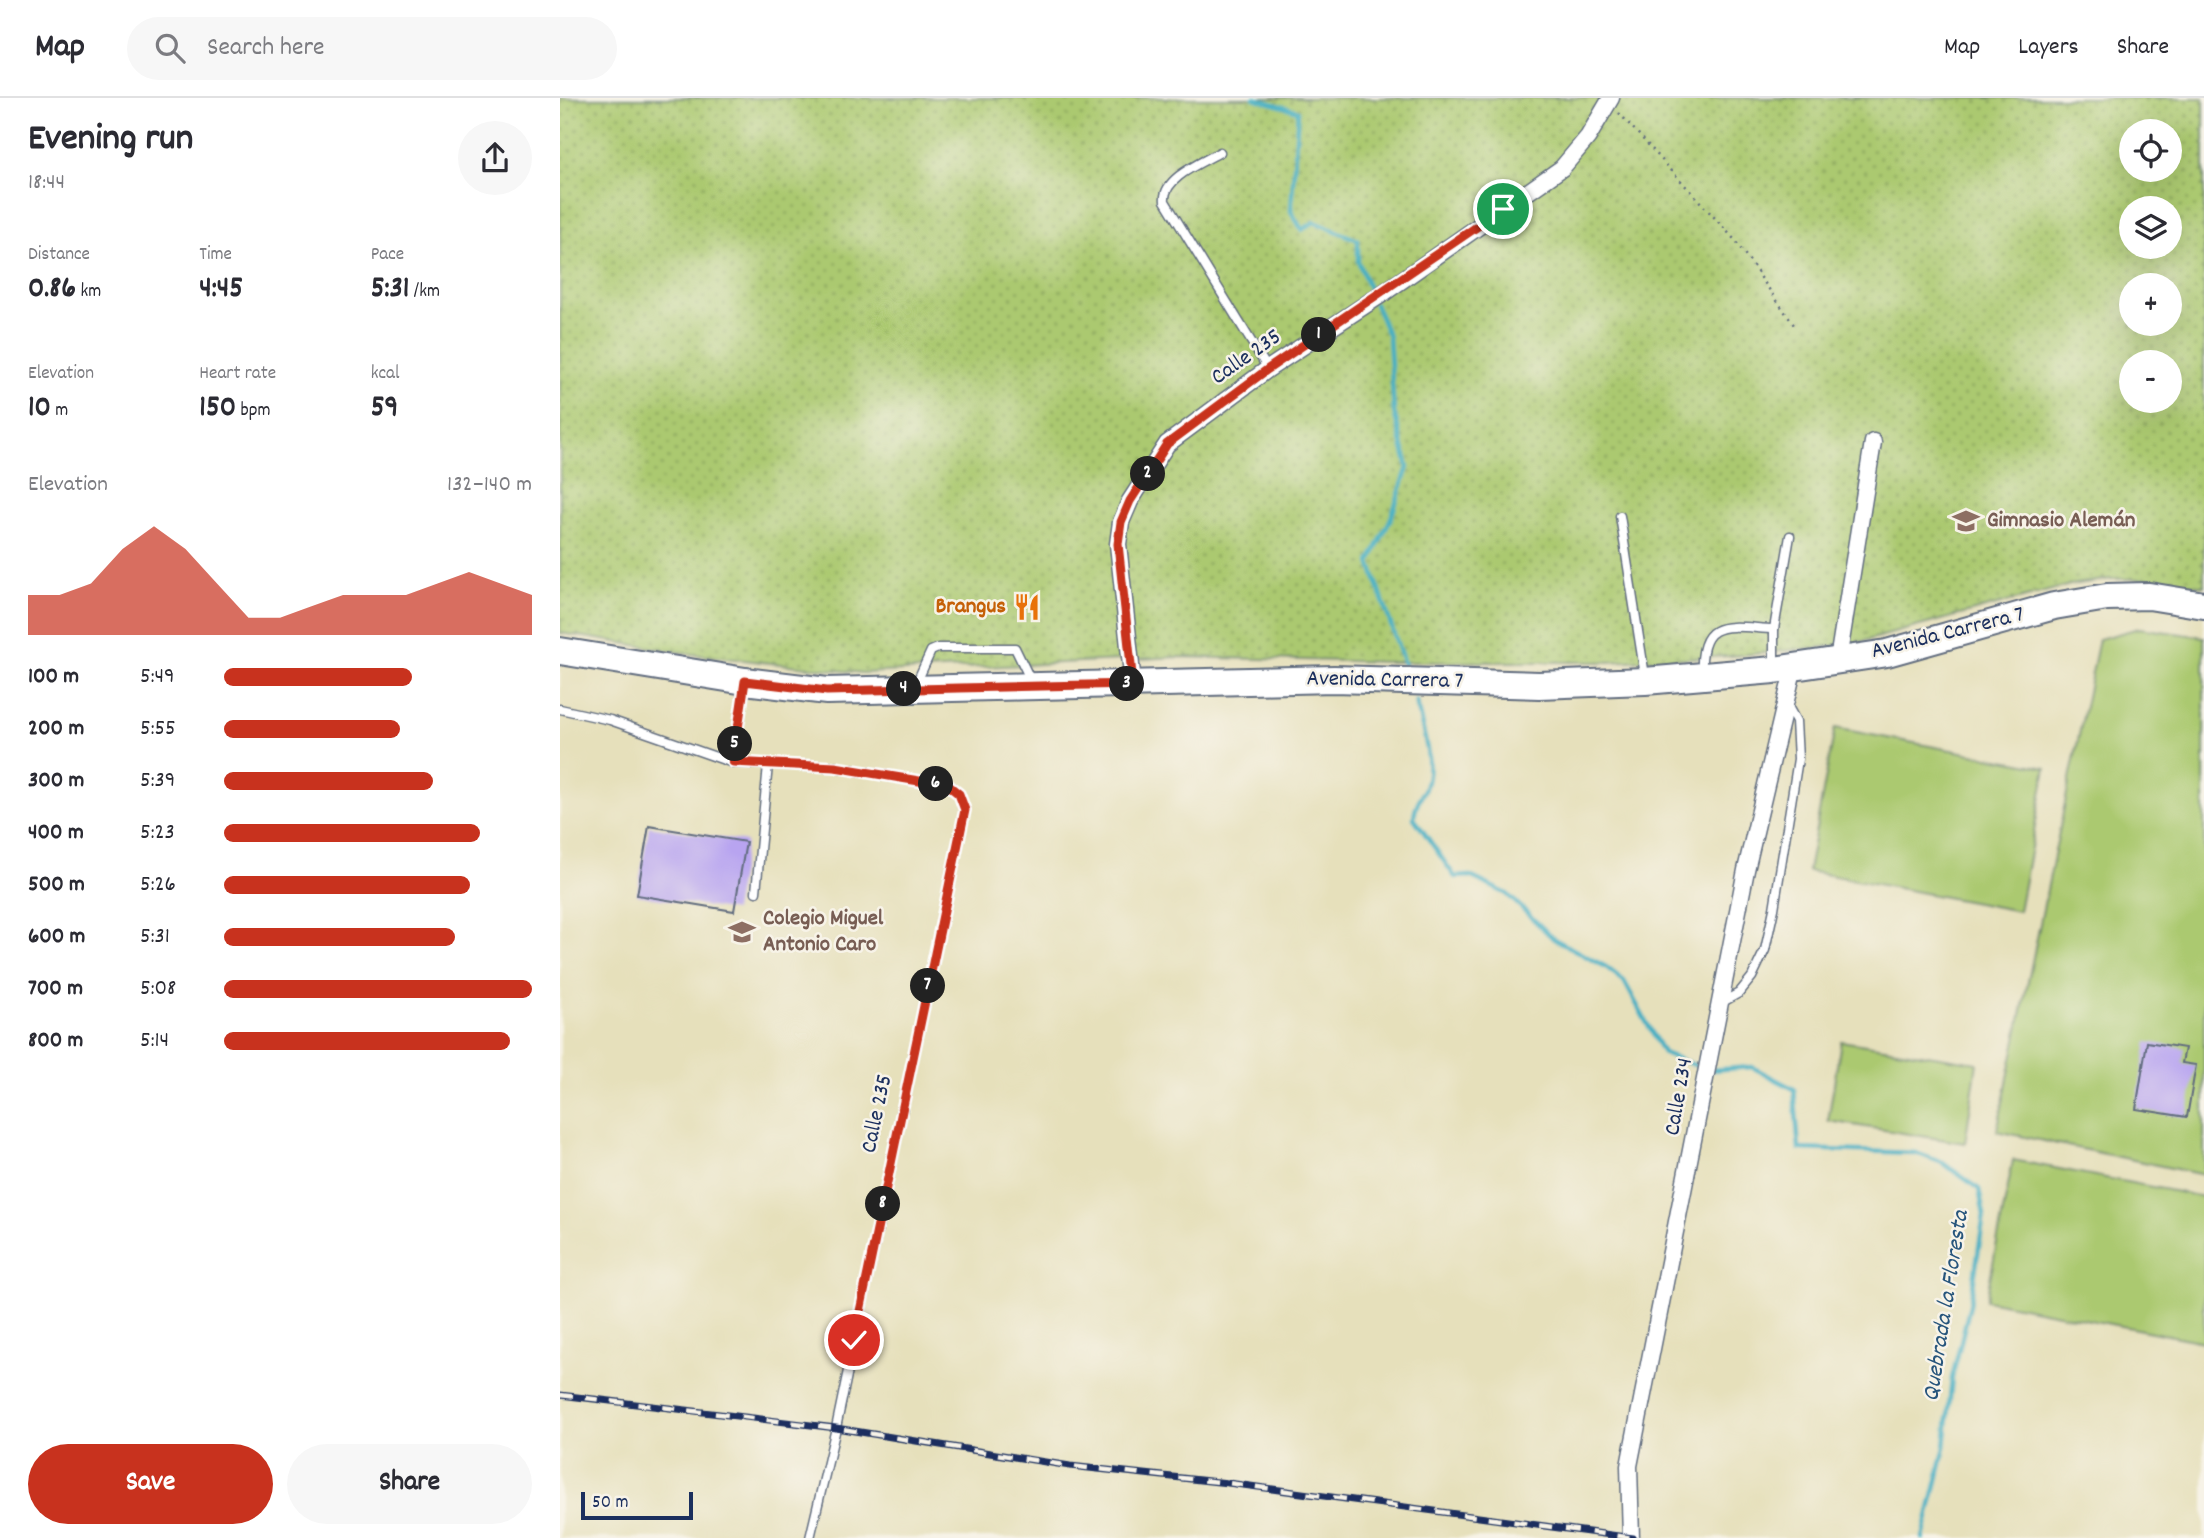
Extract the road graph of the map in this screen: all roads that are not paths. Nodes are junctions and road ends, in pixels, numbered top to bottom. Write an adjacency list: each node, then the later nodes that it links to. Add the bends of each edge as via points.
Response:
1 (1610, 100): 3 (street, Calle 235, via 1588,137 1562,167)
2 (1220, 152): 3 (lane, via 1170,183 1165,201)
3 (1268, 369): 16 (street, Calle 235, via 1167,444 1121,522 1118,544)
4 (1873, 442): 10 (street)
5 (1620, 516): 14 (lane)
6 (1790, 536): 8 (lane)
7 (2204, 605): 10 (main road, Avenida Carrera 7, via 2149,596 2082,600 1887,653)
8 (1774, 629): 11 (lane); 12 (lane, via 1713,632 1701,650)
9 (560, 651): 13 (main road, Avenida Carrera 7)
10 (1838, 660): 11 (main road, Avenida Carrera 7)
11 (1784, 668): 12 (main road, Avenida Carrera 7); 18 (street, Calle 234)
12 (1702, 676): 14 (main road, Avenida Carrera 7)
13 (745, 681): 17 (main road, Avenida Carrera 7, via 827,691); 20 (lane)
14 (1645, 681): 16 (main road, Avenida Carrera 7, via 1539,685 1334,679)
15 (1032, 684): 16 (main road, Avenida Carrera 7); 17 (main road, Avenida Carrera 7); 17 (lane, via 1014,648 938,648 924,663)
16 (1133, 684)
17 (914, 688)
18 (1786, 703): 23 (street, Calle 234, via 1746,870); 23 (lane, via 1797,721 1798,759 1774,909 1765,950 1752,977 1739,993)
19 (560, 709): 20 (lane, via 610,720)
20 (733, 762): 21 (lane)
21 (768, 765): 22 (lane); 24 (lane, Calle 235, via 835,767 949,786 959,794 965,810)
22 (755, 892)
23 (1721, 1003): 25 (street, Calle 234, via 1629,1466)
24 (810, 1538)
25 (1631, 1538)

